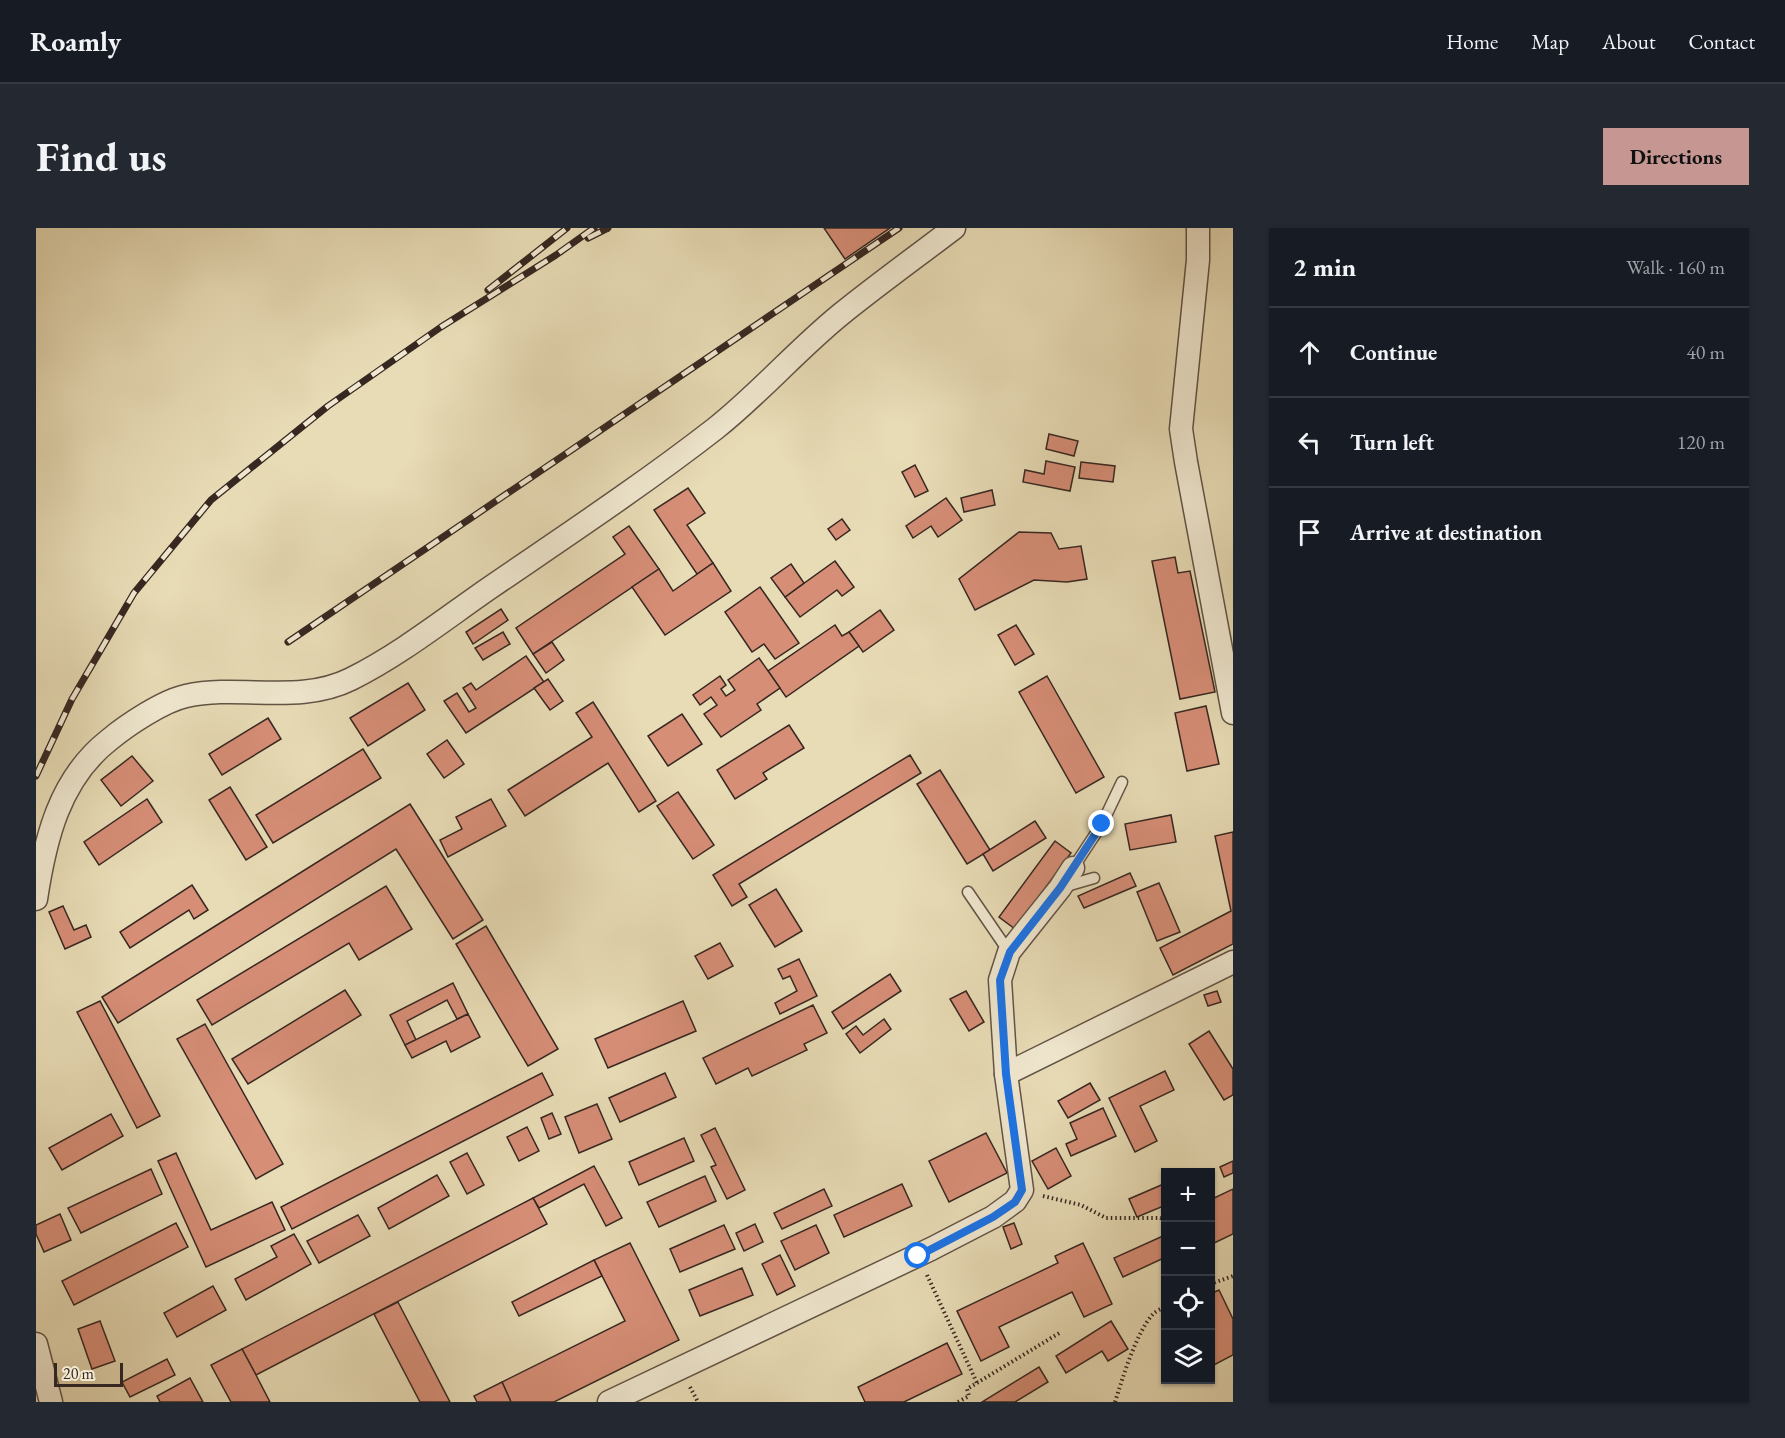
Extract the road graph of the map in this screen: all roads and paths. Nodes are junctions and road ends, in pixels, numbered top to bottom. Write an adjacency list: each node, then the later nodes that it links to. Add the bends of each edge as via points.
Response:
1 (954, 228): 9 (street, via 839,315 718,426 399,651 326,689 184,696 127,726 87,760 59,804)
2 (1198, 228): 3 (street, via 1181,429)
3 (1233, 713)
4 (1122, 782): 5 (lane, via 1102,824)
5 (1073, 868): 7 (street)
6 (1094, 878): 7 (lane)
7 (1060, 888): 10 (street)
8 (968, 892): 10 (lane)
9 (36, 899)
10 (1010, 952): 12 (street, via 1000,980)
11 (1233, 962): 12 (street)
12 (1006, 1074): 13 (street)
13 (1022, 1190): 14 (path, via 1081,1205 1106,1218 1161,1218); 15 (street, via 1015,1202 993,1217)
14 (1164, 1222)
15 (918, 1256): 21 (path); 23 (street)
16 (1233, 1276): 17 (path)
17 (1215, 1282)
18 (1161, 1309): 25 (path, via 1154,1312 1145,1326)
19 (1061, 1332): 21 (path)
20 (36, 1344): 22 (street)
21 (977, 1383): 24 (path, via 967,1389 969,1396)
22 (51, 1402)
23 (609, 1402)
24 (958, 1402)
25 (1115, 1402)

